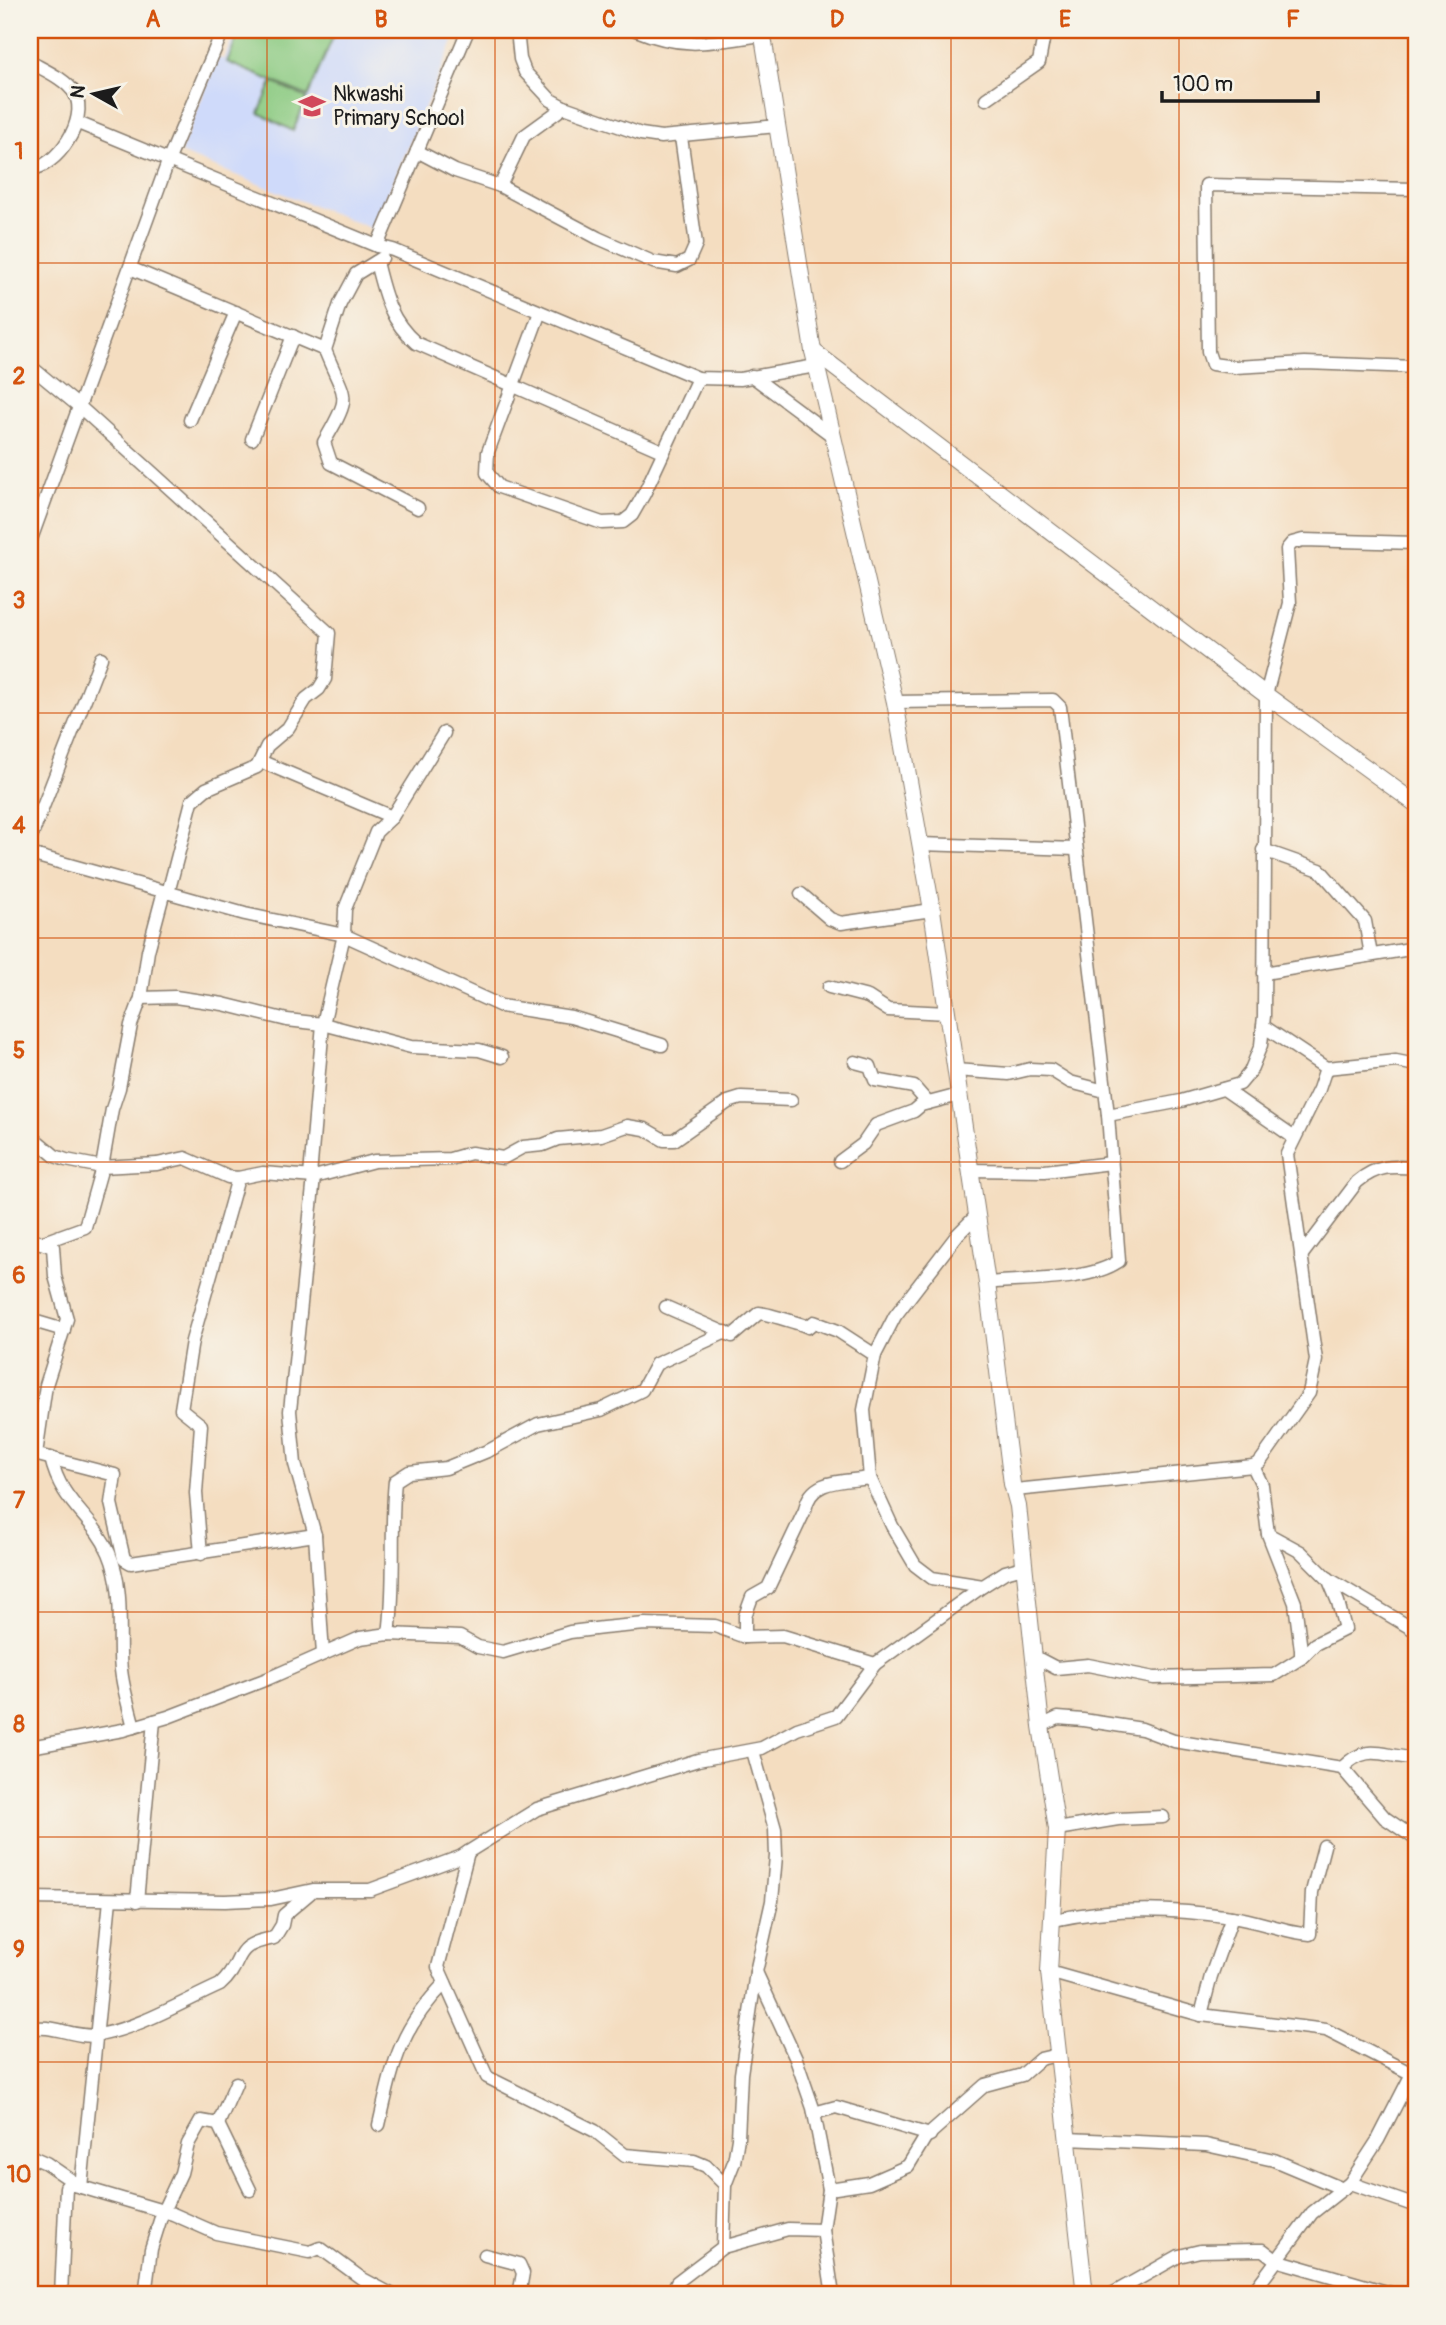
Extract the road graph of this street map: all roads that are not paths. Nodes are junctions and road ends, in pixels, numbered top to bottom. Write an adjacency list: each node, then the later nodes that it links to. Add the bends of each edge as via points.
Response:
1 (223, 30): 14 (street)
2 (468, 30): 13 (street)
3 (517, 30): 9 (street, via 525,72)
4 (636, 30): 6 (street, via 676,44)
5 (1045, 30): 8 (street, via 1039,62)
6 (762, 32): 11 (street)
7 (30, 62): 10 (street, via 68,85 79,108)
8 (986, 99)
9 (564, 107): 12 (street, via 640,134); 16 (street, via 524,136)
10 (78, 123): 14 (street); 15 (street, via 50,163)
11 (777, 125): 12 (street); 26 (street)
12 (681, 137): 16 (street, via 696,244 689,260 677,266 653,262 598,238)
13 (416, 151): 16 (street); 18 (street)
14 (169, 159): 18 (street); 21 (street)
15 (30, 169)
16 (500, 186)
17 (1416, 189): 28 (street, via 1206,185 1205,226 1212,364)
18 (376, 246): 19 (street)
19 (393, 250): 20 (street); 23 (street)
20 (376, 262): 25 (street, via 356,274); 31 (street, via 383,291 402,331 416,343)
21 (130, 268): 22 (street); 32 (street)
22 (236, 312): 24 (street); 33 (street)
23 (540, 312): 30 (street); 31 (street)
24 (293, 336): 25 (street); 35 (street)
25 (325, 350): 37 (street, via 345,393 344,406 324,442 331,463)
26 (815, 359): 29 (street); 34 (street); 42 (street)
27 (30, 366): 32 (street)
28 (1416, 367)
29 (752, 376): 30 (street); 34 (street)
30 (698, 378): 36 (street)
31 (511, 383): 36 (street); 36 (street, via 486,466 489,479 499,487 601,523 623,522 645,494)
32 (81, 408): 38 (street); 45 (street, via 329,633 325,679 267,746)
33 (190, 420)
34 (834, 437): 43 (street)
35 (251, 439)
36 (662, 452)
37 (418, 508)
38 (36, 510): 39 (street)
39 (30, 542)
40 (1416, 543): 42 (street, via 1292,543 1287,549 1290,603)
41 (101, 658): 48 (street)
42 (1266, 695): 46 (street); 51 (street)
43 (895, 702): 49 (street); 50 (street, via 1057,702)
44 (444, 733): 47 (street)
45 (260, 761): 47 (street); 53 (street, via 253,770 205,789 192,802)
46 (1416, 801)
47 (392, 817): 56 (street, via 376,832 360,866 345,909)
48 (30, 840)
49 (920, 844): 50 (street); 55 (street)
50 (1076, 849): 72 (street)
51 (1263, 850): 58 (street, via 1320,870 1365,921); 59 (street)
52 (30, 854): 53 (street)
53 (166, 892): 56 (street); 61 (street, via 148,951)
54 (801, 894): 55 (street, via 841,923)
55 (932, 910): 62 (street)
56 (344, 935): 63 (street); 65 (street, via 501,1006 571,1017)
57 (1416, 948): 58 (street)
58 (1371, 954): 59 (street)
59 (1265, 973): 64 (street)
60 (829, 987): 62 (street, via 868,997 888,1010)
61 (141, 998): 63 (street, via 223,1004); 81 (street)
62 (947, 1013): 70 (street)
63 (323, 1024): 66 (street, via 411,1047 478,1050); 84 (street)
64 (1263, 1026): 69 (street); 71 (street, via 1250,1072 1240,1084)
65 (662, 1045)
66 (502, 1057)
67 (855, 1062): 75 (street, via 870,1066 875,1080 914,1087)
68 (1416, 1065): 69 (street, via 1396,1061)
69 (1326, 1068): 78 (street)
70 (955, 1070): 72 (street, via 1009,1074 1051,1070 1070,1082); 73 (street)
71 (1224, 1089): 76 (street); 78 (street)
72 (1105, 1091): 76 (street)
73 (958, 1096): 75 (street); 82 (street)
74 (792, 1100): 84 (street, via 741,1098 728,1102 674,1140 627,1126 601,1135 523,1147 503,1158 471,1153 450,1159 374,1161)
75 (928, 1103): 79 (street, via 876,1125 863,1144)
76 (1108, 1115): 80 (street)
77 (30, 1135): 81 (street, via 55,1156)
78 (1293, 1137): 88 (street, via 1287,1154)
79 (840, 1161)
80 (1111, 1163): 82 (street, via 1045,1171); 89 (street, via 1119,1261 1083,1274)
81 (102, 1167): 85 (street, via 185,1158); 87 (street, via 85,1227)
82 (969, 1170): 86 (street)
83 (1413, 1170): 88 (street, via 1384,1166 1362,1177)
84 (312, 1176): 85 (street, via 263,1173); 101 (street, via 290,1411 295,1464)
85 (238, 1178): 102 (street, via 192,1341 181,1409 201,1425 197,1493)
86 (975, 1217): 89 (street); 94 (street, via 895,1316)
87 (36, 1241): 92 (street, via 53,1247 55,1276 65,1304)
88 (1301, 1256): 97 (street, via 1316,1360 1314,1379 1309,1393)
89 (987, 1283): 99 (street)
90 (666, 1307): 93 (street)
91 (30, 1320): 92 (street)
92 (64, 1330): 95 (street, via 46,1385)
93 (726, 1332): 94 (street, via 735,1336 748,1321 764,1313 807,1327 814,1322); 107 (street, via 656,1364 642,1390 601,1410 538,1423 446,1468 409,1472 394,1481 390,1560 394,1595)
94 (875, 1354): 98 (street, via 864,1410)
95 (32, 1456): 96 (street)
96 (51, 1458): 102 (street, via 115,1475 111,1503 127,1561); 115 (street, via 65,1495 109,1552 120,1596 120,1656)
97 (1253, 1466): 99 (street); 100 (street, via 1262,1485)
98 (870, 1478): 105 (street, via 915,1564 932,1578); 108 (street, via 817,1485 807,1497 768,1588 752,1597 745,1616)
99 (1015, 1490): 103 (street)
100 (1268, 1534): 104 (street, via 1301,1552); 111 (street, via 1295,1603)
101 (315, 1535): 102 (street); 109 (street)
102 (201, 1554)
103 (1023, 1567): 105 (street); 110 (street)
104 (1327, 1578): 106 (street); 111 (street, via 1345,1629 1315,1644)
105 (983, 1586): 112 (street)
106 (1416, 1631)
107 (389, 1634): 108 (street, via 460,1637 478,1647 503,1652 570,1632 645,1625 715,1626); 109 (street, via 360,1638)
108 (745, 1637): 112 (street, via 783,1636)
109 (323, 1654): 113 (street)
110 (1035, 1657): 111 (street, via 1056,1668 1088,1665 1154,1678 1274,1675); 114 (street)
111 (1301, 1658)
112 (875, 1664): 117 (street, via 836,1716)
113 (154, 1721): 115 (street); 128 (street)
114 (1041, 1726): 119 (street, via 1058,1718 1083,1720 1142,1729 1174,1741); 121 (street)
115 (134, 1727): 116 (street)
116 (30, 1747)
117 (753, 1751): 124 (street, via 698,1760 537,1809); 131 (street, via 775,1829 776,1856 772,1901)
118 (1416, 1758): 119 (street, via 1367,1751)
119 (1342, 1768): 122 (street, via 1385,1818)
120 (1163, 1817): 121 (street)
121 (1057, 1829): 130 (street)
122 (1416, 1839)
123 (1324, 1846): 129 (street, via 1312,1892 1310,1934)
124 (468, 1852): 125 (street, via 370,1890); 133 (street, via 439,1952)
125 (313, 1890): 128 (street, via 271,1899); 136 (street, via 284,1915 274,1938 254,1941 242,1949 220,1985 134,2024)
126 (30, 1898): 127 (street)
127 (110, 1900): 128 (street); 136 (street)
128 (137, 1901)
129 (1232, 1917): 130 (street, via 1140,1910); 134 (street)
130 (1054, 1920): 132 (street)
131 (756, 1972): 140 (street, via 796,2059); 146 (street, via 741,2074 738,2138)
132 (1049, 1972): 134 (street); 137 (street)
133 (444, 1983): 142 (street, via 398,2046); 146 (street, via 487,2077 595,2131 625,2155 694,2161)
134 (1201, 2015): 138 (street, via 1326,2031)
135 (30, 2029): 136 (street, via 42,2026 65,2034)
136 (97, 2035): 148 (street)
137 (1057, 2054): 143 (street, via 1040,2059 1022,2075 985,2085); 144 (street)
138 (1415, 2072): 147 (street, via 1378,2140)
139 (236, 2083): 141 (street)
140 (814, 2113): 143 (street, via 836,2107); 149 (street)
141 (218, 2124): 150 (street); 152 (street, via 201,2120)
142 (379, 2125)
143 (930, 2135): 149 (street, via 908,2166 869,2183)
144 (1067, 2139): 147 (street, via 1206,2145 1274,2160); 165 (street)
145 (30, 2156): 148 (street)
146 (725, 2185): 154 (street)
147 (1346, 2186): 151 (street); 156 (street, via 1312,2213)
148 (81, 2187): 152 (street); 158 (street, via 66,2187)
149 (829, 2189): 153 (street)
150 (250, 2190)
151 (1416, 2206)
152 (163, 2211): 157 (street, via 216,2233 310,2252 320,2248); 159 (street, via 151,2249)
153 (823, 2230): 154 (street, via 788,2229); 164 (street)
154 (723, 2247): 163 (street, via 677,2282)
155 (485, 2255): 162 (street, via 519,2264 523,2273)
156 (1276, 2260): 166 (street, via 1263,2250 1200,2251 1180,2256); 167 (street); 168 (street)
157 (370, 2283): 160 (street); 161 (street)
158 (61, 2295)
159 (145, 2295)
160 (363, 2295)
161 (393, 2295)
162 (519, 2295)
163 (671, 2295)
164 (833, 2295)
165 (1085, 2295)
166 (1110, 2295)
167 (1251, 2295)
168 (1397, 2295)

